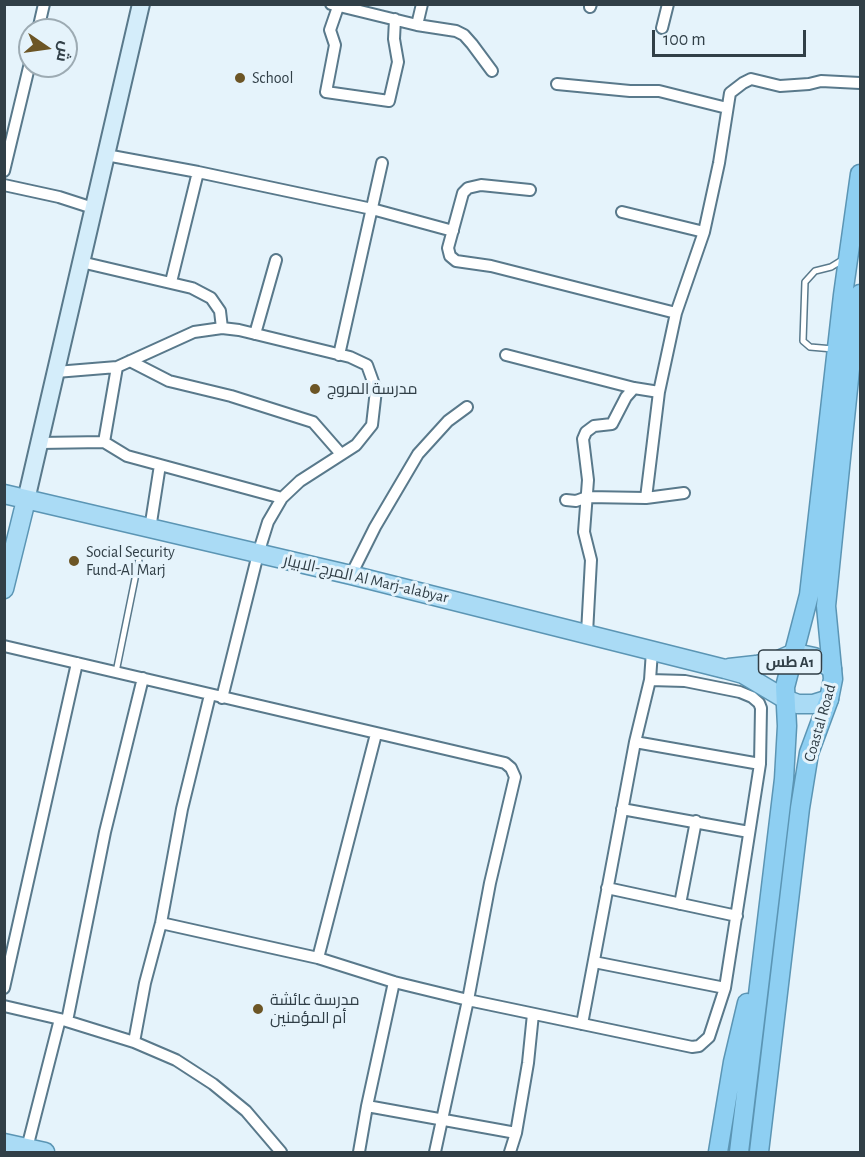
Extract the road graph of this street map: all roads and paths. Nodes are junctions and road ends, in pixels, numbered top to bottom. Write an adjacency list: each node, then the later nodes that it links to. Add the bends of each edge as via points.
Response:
1 (141, 4): 14 (main road)
2 (422, 4): 6 (street)
3 (668, 4): 7 (street)
4 (336, 5): 5 (street); 5 (street, via 330,30 335,45 326,92 389,101 398,62)
5 (395, 19): 6 (street)
6 (417, 25): 8 (street, via 464,35)
7 (662, 28)
8 (492, 71)
9 (26, 78): 13 (street)
10 (861, 83): 12 (street, via 821,81 780,86 751,80 742,82 730,93)
11 (557, 84): 12 (street, via 659,92)
12 (727, 108): 25 (street)
13 (7, 151): 16 (street)
14 (106, 154): 17 (street); 21 (main road)
15 (382, 163): 22 (street)
16 (4, 171)
17 (198, 172): 22 (street); 29 (street)
18 (861, 174): 26 (highway, طس A1)
19 (4, 185): 21 (street)
20 (530, 190): 24 (street, via 481,185 468,188 463,193)
21 (93, 208): 28 (main road)
22 (372, 209): 24 (street); 35 (street)
23 (622, 212): 25 (street)
24 (453, 231): 31 (street, via 448,248 456,261 491,266)
25 (704, 232): 31 (street)
26 (849, 254): 34 (highway, طس A1); 34 (lane, via 831,267 815,272 805,282 803,341 810,347)
27 (276, 260): 33 (street)
28 (81, 262): 29 (street); 39 (main road)
29 (171, 282): 32 (street, via 211,298 220,311)
30 (861, 294): 34 (highway, Coastal Road / طس A1)
31 (676, 314): 41 (street)
32 (222, 328): 33 (street); 37 (street, via 194,332)
33 (255, 334): 35 (street)
34 (844, 349): 62 (highway, طس A1, via 809,595); 65 (highway, Coastal Road / طس A1, via 826,606)
35 (339, 355): 45 (street, via 367,365 376,390 372,426 366,436)
36 (506, 355): 40 (street)
37 (130, 361): 38 (street); 45 (street, via 169,381 313,422)
38 (117, 367): 39 (street); 43 (street)
39 (56, 372): 44 (main road)
40 (634, 388): 41 (street); 49 (street, via 612,424 594,426 586,432 583,439)
41 (659, 392): 51 (street)
42 (467, 408): 57 (street, via 448,421 418,454)
43 (104, 442): 44 (street); 46 (street, via 127,456)
44 (39, 443): 52 (main road)
45 (341, 454): 50 (street)
46 (160, 465): 50 (street); 54 (street)
47 (684, 493): 51 (street)
48 (4, 494): 52 (main road, المرج-الابيار Al Marj-alabyar)
49 (587, 497): 51 (street); 53 (street); 59 (street, via 584,532 591,560)
50 (282, 498): 55 (street, via 268,522)
51 (645, 498)
52 (26, 500): 54 (main road, المرج-الابيار Al Marj-alabyar); 58 (main road)
53 (566, 500)
54 (150, 529): 55 (main road, المرج-الابيار Al Marj-alabyar)
55 (258, 554): 57 (main road, المرج-الابيار Al Marj-alabyar); 70 (street)
56 (139, 559): 66 (lane)
57 (351, 574): 59 (main road, المرج-الابيار Al Marj-alabyar)
58 (4, 589)
59 (587, 633): 61 (main road, المرج-الابيار Al Marj-alabyar)
60 (4, 646): 63 (street)
61 (652, 651): 64 (main road, المرج-الابيار Al Marj-alabyar); 68 (street)
62 (792, 654): 64 (main road, المرج-الابيار Al Marj-alabyar, via 776,661); 65 (main road, via 814,657); 71 (highway, طس A1)
63 (77, 663): 66 (street); 87 (street)
64 (725, 669): 71 (main road, المرج-الابيار Al Marj-alabyar, via 743,674)
65 (832, 669): 72 (highway, Coastal Road / طس A1)
66 (116, 672): 67 (street)
67 (143, 678): 69 (street); 92 (street)
68 (650, 680): 74 (street); 75 (street, via 685,681 752,697 759,703 762,717)
69 (210, 695): 70 (street); 82 (street, via 182,809)
70 (222, 698): 73 (street)
71 (785, 699): 72 (main road, المرج-الابيار Al Marj-alabyar, via 805,705); 83 (highway, طس A1, via 787,752)
72 (829, 699): 107 (highway, Coastal Road / طس A1, via 809,753 800,808)
73 (376, 734): 84 (street); 89 (street, via 505,763 512,768 515,777)
74 (635, 742): 75 (street); 76 (street)
75 (760, 764): 78 (street)
76 (622, 809): 77 (street); 79 (street)
77 (696, 821): 78 (street); 80 (street)
78 (748, 832): 81 (street)
79 (607, 888): 80 (street); 85 (street)
80 (680, 904): 81 (street)
81 (737, 916): 88 (street)
82 (161, 923): 84 (street); 94 (street)
83 (764, 941): 105 (highway, via 734,1062); 106 (highway, طس A1)
84 (318, 958): 86 (street)
85 (594, 962): 88 (street); 93 (street)
86 (394, 982): 89 (street); 95 (street)
87 (4, 988)
88 (724, 988): 93 (street, via 709,1037 699,1046)
89 (468, 1000): 91 (street); 96 (street)
90 (4, 1006): 92 (street)
91 (533, 1014): 93 (street); 97 (street)
92 (63, 1020): 94 (street); 99 (street)
93 (582, 1024)
94 (134, 1042): 101 (street, via 176,1060 213,1084 246,1111)
95 (367, 1106): 96 (street); 102 (street)
96 (441, 1119): 97 (street); 103 (street)
97 (516, 1133): 104 (street)
98 (4, 1143): 99 (main road)
99 (27, 1148): 100 (main road)
100 (45, 1152)
101 (281, 1152)
102 (359, 1152)
103 (435, 1152)
104 (510, 1152)
105 (718, 1152)
106 (740, 1152)
107 (759, 1152)

